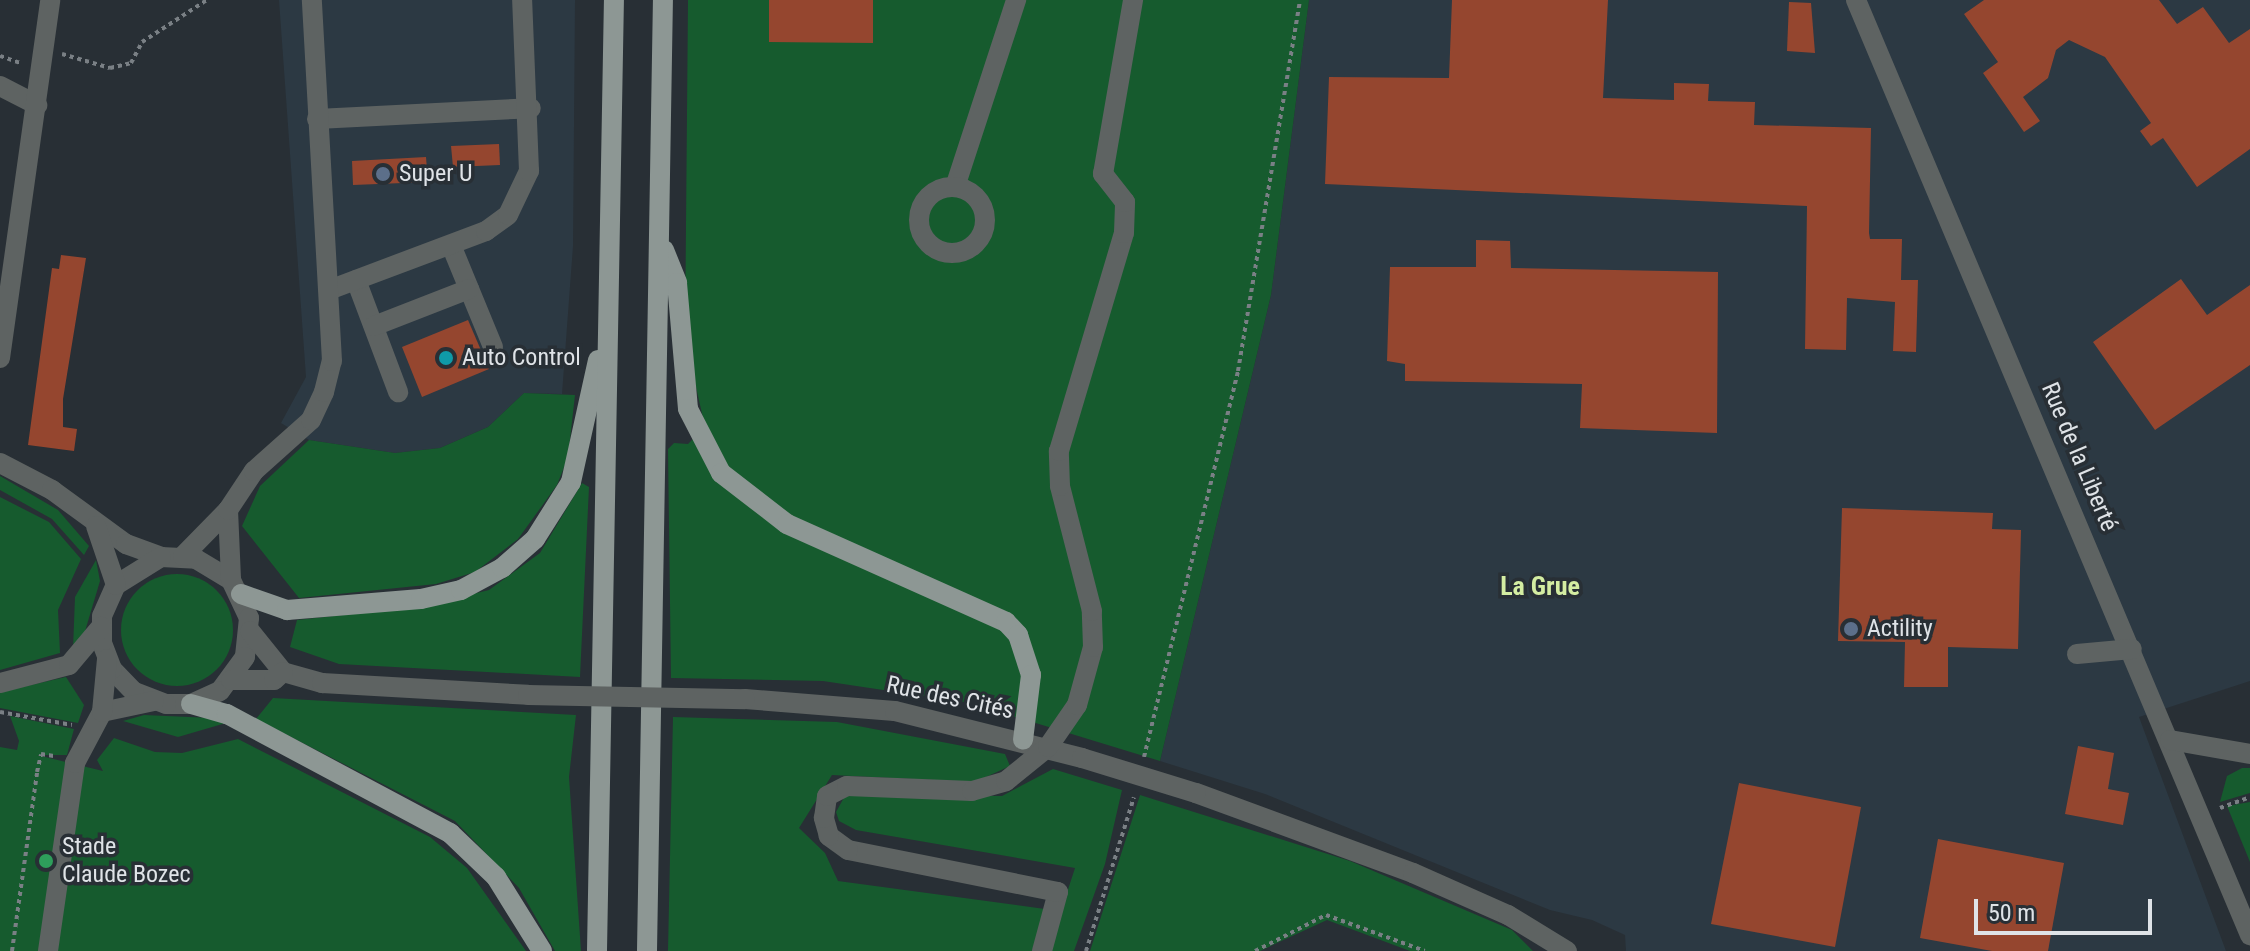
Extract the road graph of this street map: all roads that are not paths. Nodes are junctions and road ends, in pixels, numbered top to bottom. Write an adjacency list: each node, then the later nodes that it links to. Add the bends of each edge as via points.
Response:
1 (50, 0): 10 (street)
2 (312, 0): 12 (street)
3 (522, 0): 11 (street)
4 (614, 0): 19 (main road)
5 (663, 0): 14 (main road)
6 (1016, 0): 13 (street)
7 (1133, 0): 44 (street, via 1103,174 1125,202 1124,233 1059,451 1060,486 1086,576 1093,647 1077,705)
8 (1856, 0): 33 (street, Rue de la Liberté)
9 (0, 86): 10 (street)
10 (37, 105): 22 (street)
11 (531, 108): 12 (street); 15 (street, via 522,195 486,231)
12 (317, 119): 18 (street)
13 (955, 187)
14 (660, 239): 42 (main road, via 677,283 688,409 721,473 787,524 1006,622 1018,635 1031,675); 50 (main road)
15 (451, 245): 16 (street); 17 (street)
16 (356, 280): 18 (street); 20 (street)
17 (469, 289): 20 (street); 21 (street)
18 (329, 290): 25 (street, via 332,361 324,392 311,420 254,471)
19 (608, 313): 30 (main road, via 571,482 549,520 517,557 461,590 421,599 287,610); 49 (main road)
20 (374, 326): 23 (street)
21 (493, 347)
22 (0, 358)
23 (398, 392)
24 (0, 463): 26 (street, via 52,490)
25 (228, 510): 27 (street); 30 (street)
26 (96, 526): 28 (street); 29 (street)
27 (183, 556): 28 (street); 30 (street, via 209,564)
28 (161, 557): 29 (street, via 136,567)
29 (116, 585): 31 (street)
30 (236, 587): 32 (street)
31 (101, 627): 35 (street); 38 (street, via 69,665)
32 (250, 631): 36 (street); 37 (street, via 245,657)
33 (2132, 649): 34 (street); 43 (street, Rue de la Liberté)
34 (2077, 654)
35 (107, 659): 39 (street, via 126,686); 41 (street)
36 (283, 672): 37 (street, Rue des Cités, via 274,680); 42 (street, Rue des Cités, bridge, via 322,683 528,695 745,699 895,711)
37 (231, 680): 40 (street)
38 (0, 683)
39 (154, 701): 40 (street); 41 (street)
40 (191, 704): 48 (main road, via 227,714 450,833 496,877)
41 (102, 712): 47 (street, via 75,763)
42 (1023, 740): 44 (street, Rue des Cités)
43 (2170, 740): 45 (street); 46 (street, Rue de la Liberté)
44 (1048, 747): 51 (street, via 1006,781 972,791 847,786 827,796 824,818 829,836 848,850 1058,892); 52 (street, Rue des Cités, bridge, via 1196,793 1426,879 1508,915)
45 (2250, 754)
46 (2250, 935)
47 (48, 951)
48 (542, 951)
49 (597, 951)
50 (647, 951)
51 (1042, 951)
52 (1567, 951)

